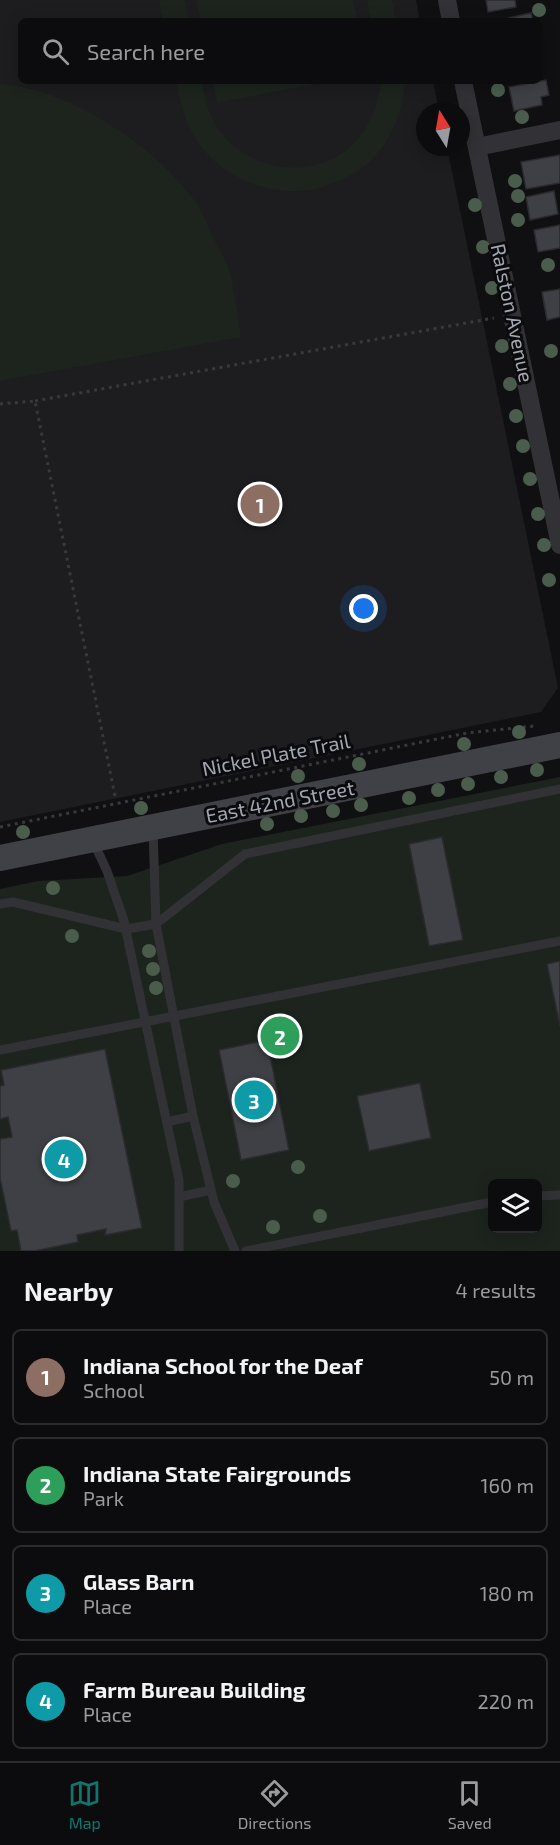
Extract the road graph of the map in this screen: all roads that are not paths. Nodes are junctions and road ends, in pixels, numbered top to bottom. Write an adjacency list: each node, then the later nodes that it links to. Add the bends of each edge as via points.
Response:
1 (447, 0): 2 (street)
2 (450, 18)
3 (465, 84): 5 (street, Ralston Avenue)
4 (560, 130): 5 (street)
5 (477, 147): 6 (street, Ralston Avenue)
6 (560, 545)
7 (560, 745): 9 (street, East 42nd Street)
8 (560, 789): 13 (lane, via 245,854)
9 (153, 827): 10 (street, East 42nd Street); 13 (lane)
10 (92, 839): 11 (street, East 42nd Street); 14 (lane)
11 (0, 858)
12 (0, 904): 14 (lane, via 13,902)
13 (156, 924): 14 (lane); 16 (lane)
14 (126, 929): 17 (lane)
15 (560, 941): 16 (lane)
16 (174, 1015): 17 (lane); 19 (lane)
17 (146, 1022): 18 (lane); 20 (lane)
18 (0, 1050)
19 (193, 1116): 20 (lane); 21 (lane)
20 (167, 1122): 24 (lane)
21 (212, 1190): 24 (lane); 27 (lane)
22 (560, 1195): 23 (lane)
23 (542, 1196)
24 (179, 1197): 26 (lane)
25 (488, 1203): 28 (lane)
26 (179, 1251)
27 (235, 1251)
28 (246, 1251)

